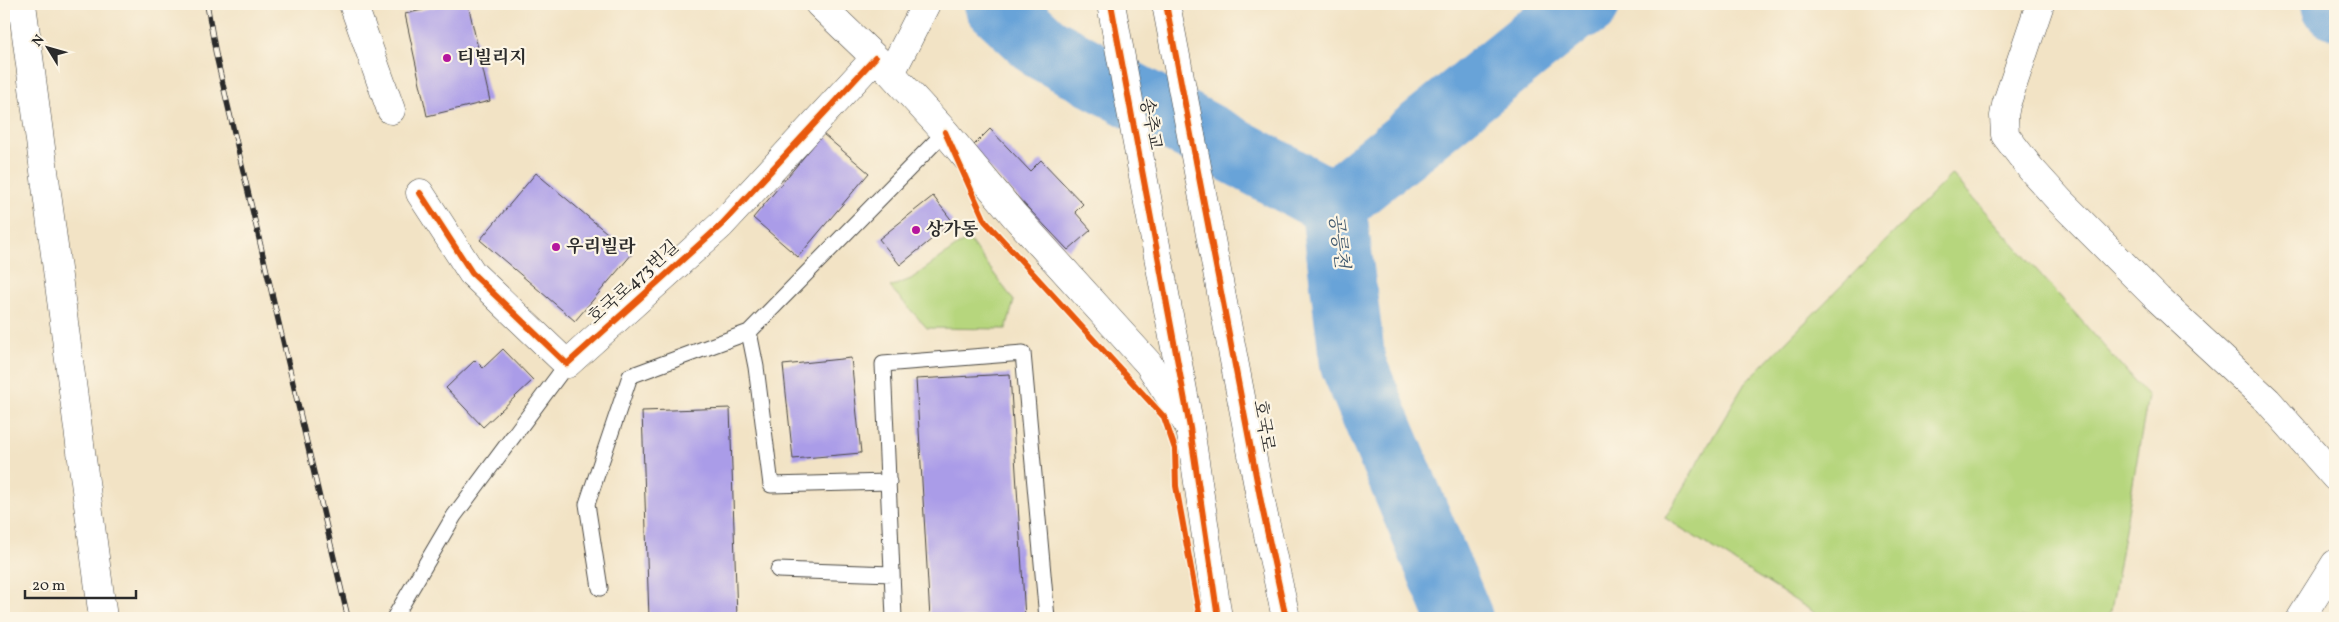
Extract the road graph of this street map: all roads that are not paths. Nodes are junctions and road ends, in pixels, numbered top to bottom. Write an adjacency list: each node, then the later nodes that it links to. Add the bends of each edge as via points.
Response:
1 (22, 4): 21 (street)
2 (353, 4): 9 (street)
3 (819, 4): 8 (street)
4 (926, 4): 8 (street, 호국로473번길)
5 (1111, 4): 14 (street, 송추교)
6 (2040, 4): 15 (street, via 2006,105 2006,135 2030,169 2060,201 2268,402)
7 (1168, 13): 26 (street, 호국로)
8 (883, 66): 10 (street); 13 (street, 호국로473번길, via 720,225)
9 (390, 110)
10 (945, 132): 12 (lane); 14 (street, via 1014,215 1148,363)
11 (420, 193): 13 (street, via 472,273)
12 (749, 332): 16 (lane, via 771,485); 20 (lane, via 630,376 587,504)
13 (567, 364): 22 (lane, via 454,516)
14 (1190, 428): 25 (street)
15 (2335, 477)
16 (889, 482): 19 (lane); 24 (lane, via 883,364 1023,353)
17 (2335, 564): 27 (street)
18 (778, 570): 19 (lane)
19 (892, 574): 23 (lane)
20 (600, 588)
21 (103, 618)
22 (394, 618)
23 (894, 618)
24 (1047, 618)
25 (1218, 618)
26 (1286, 618)
27 (2301, 618)

